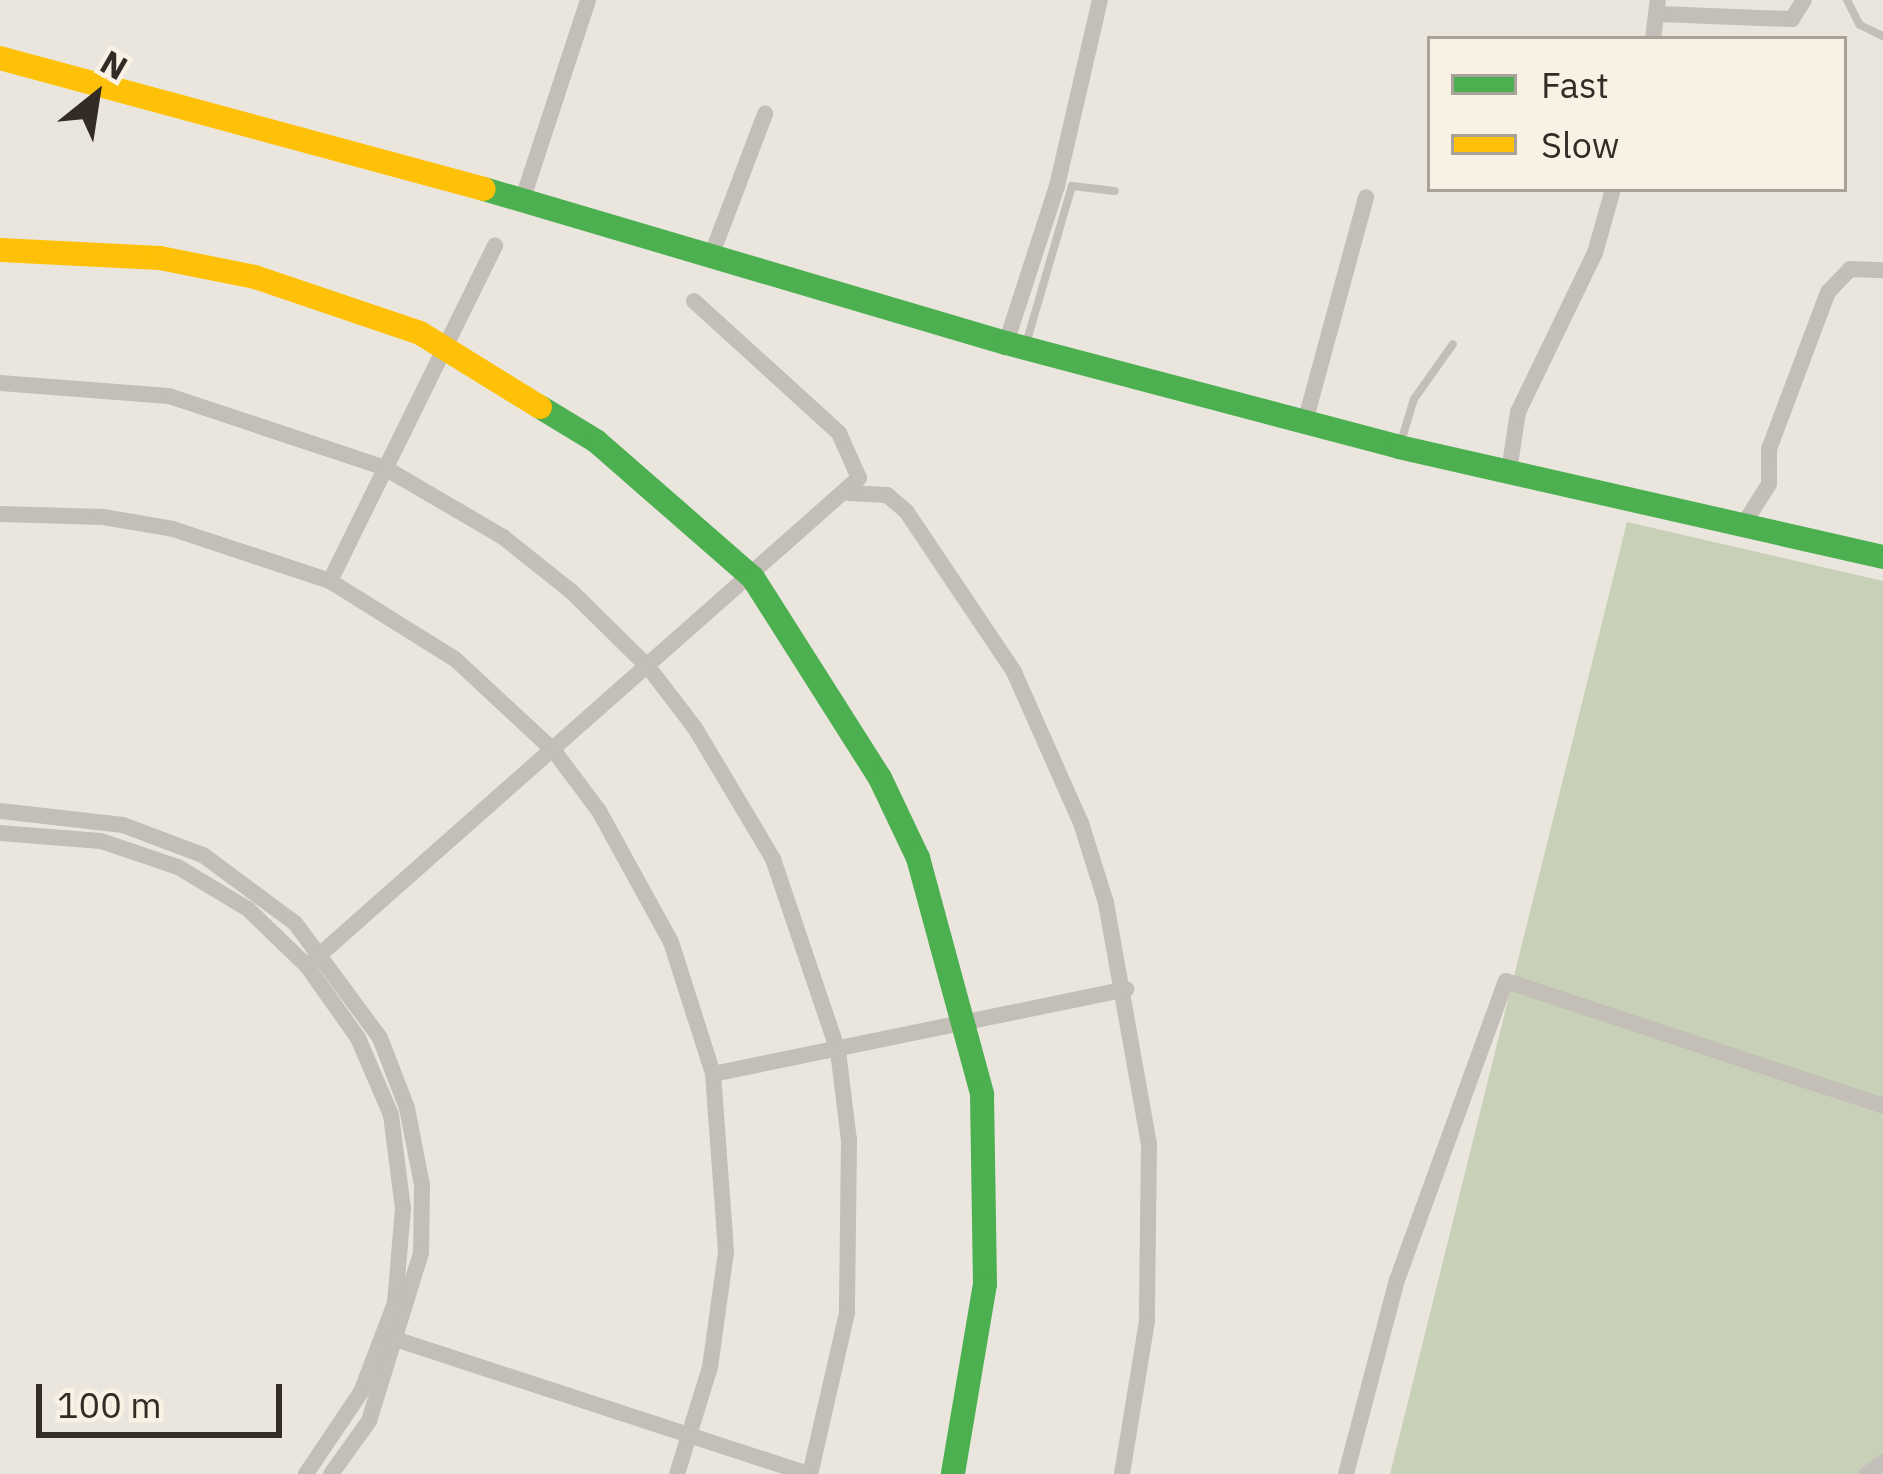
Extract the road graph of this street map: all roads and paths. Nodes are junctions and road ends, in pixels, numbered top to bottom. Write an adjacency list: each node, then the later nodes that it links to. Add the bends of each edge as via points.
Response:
1 (589, 0): 12 (street)
2 (1100, 0): 19 (street)
3 (1804, 0): 5 (street, via 1792,19)
4 (1847, 0): 6 (lane, via 1860,25)
5 (1659, 7)
6 (1883, 36)
7 (0, 58): 12 (street)
8 (765, 114): 15 (street)
9 (1114, 190): 19 (lane, via 1072,186)
10 (1612, 192): 23 (street, via 1595,254 1518,412)
11 (1366, 197): 21 (street)
12 (524, 198): 15 (street)
13 (495, 245): 29 (street)
14 (0, 250): 28 (street, via 160,258 236,273 420,333 596,441)
15 (713, 251): 19 (street)
16 (1883, 270): 26 (street, via 1850,269 1828,292 1769,449 1768,484)
17 (694, 301): 24 (street, via 853,450 859,478)
18 (1453, 344): 22 (lane, via 1414,399)
19 (1015, 346): 21 (street)
20 (0, 383): 30 (street, via 169,396 385,468 502,537)
21 (1305, 422): 22 (street)
22 (1399, 446): 23 (street)
23 (1509, 471): 26 (street)
24 (849, 493): 28 (street); 35 (street, via 887,495 906,511 1014,671 1082,824)
25 (0, 514): 29 (street, via 103,517 173,530)
26 (1745, 522): 27 (street)
27 (1883, 557)
28 (753, 578): 30 (street); 44 (street, via 880,778 918,858 965,1014 982,1094 985,1283)
29 (330, 581): 31 (street, via 454,659)
30 (649, 668): 31 (street); 43 (street, via 773,859 838,1051 849,1140 847,1313)
31 (554, 752): 34 (street); 36 (street, via 642,877)
32 (0, 811): 34 (street, via 123,825 203,855 295,923)
33 (0, 833): 34 (street, via 101,841 178,867)
34 (315, 960): 38 (street, via 391,1114 403,1209)
35 (1126, 989): 36 (street); 45 (street, via 1149,1144 1150,1231 1147,1322)
36 (713, 1073): 42 (street, via 726,1252 710,1367)
37 (1883, 1106): 46 (street, via 1506,981 1397,1280)
38 (391, 1338): 40 (street); 41 (street, via 369,1420); 43 (street)
39 (1883, 1462): 47 (street)
40 (306, 1474)
41 (331, 1474)
42 (677, 1474)
43 (809, 1474)
44 (953, 1474)
45 (1122, 1474)
46 (1346, 1474)
47 (1867, 1474)

